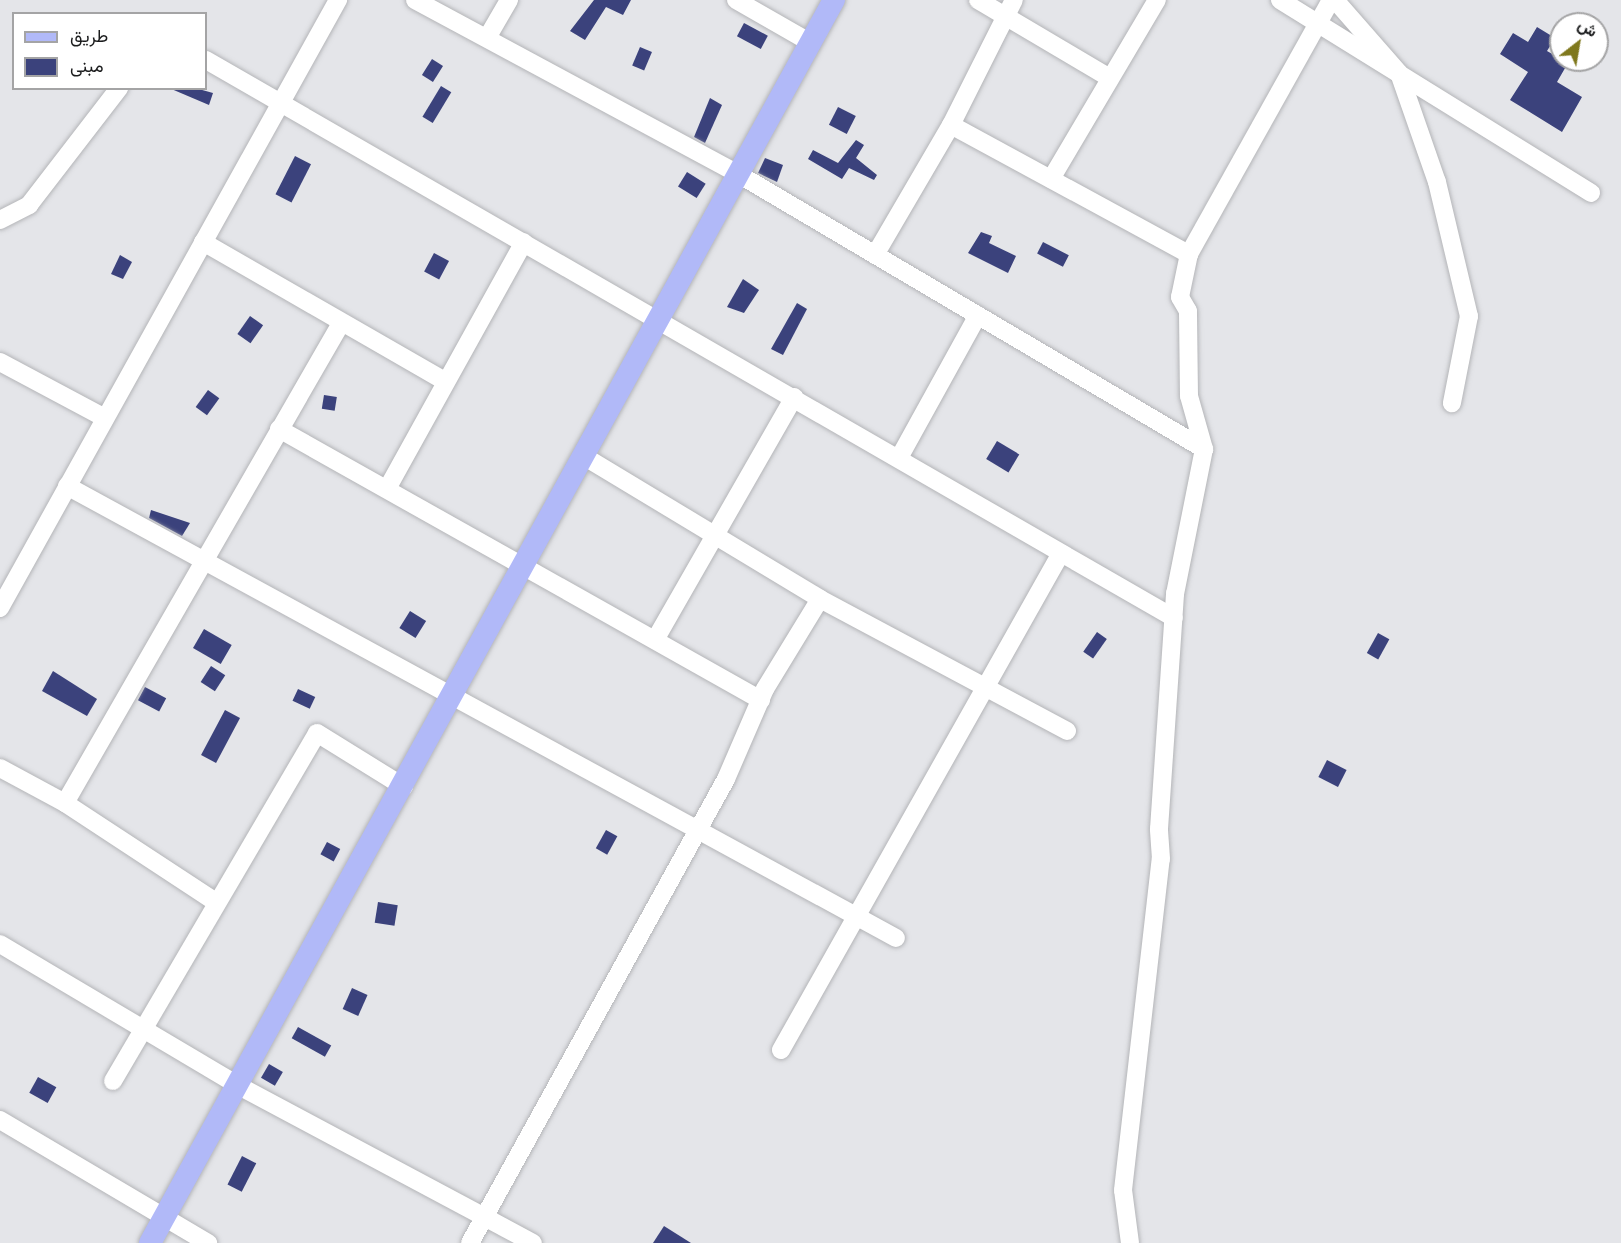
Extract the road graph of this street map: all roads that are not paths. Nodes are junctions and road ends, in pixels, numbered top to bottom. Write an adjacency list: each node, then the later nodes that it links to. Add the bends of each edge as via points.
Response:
1 (338, 0): 19 (street)
2 (416, 0): 13 (street)
3 (510, 0): 13 (street)
4 (736, 0): 14 (street)
5 (834, 0): 14 (main road)
6 (978, 0): 11 (street)
7 (1014, 0): 11 (street)
8 (1157, 0): 17 (street)
9 (1280, 0): 12 (street)
10 (1333, 0): 12 (street); 16 (street)
11 (1005, 16): 17 (street); 20 (street)
12 (1319, 22): 16 (street); 27 (street)
13 (486, 38): 21 (street)
14 (811, 43): 21 (main road)
15 (207, 61): 19 (street)
16 (1399, 73): 23 (street); 35 (street, via 1437,182 1469,316)
17 (1110, 78): 22 (street)
18 (117, 90): 24 (street, via 29,205)
19 (281, 103): 25 (street); 26 (street)
20 (951, 125): 22 (street); 28 (street)
21 (740, 175): 28 (street); 30 (main road)
22 (1051, 179): 27 (street)
23 (1591, 193)
24 (0, 220)
25 (203, 242): 31 (street); 36 (street)
26 (524, 242): 30 (street); 33 (street)
27 (1189, 254): 38 (street, via 1180,297 1188,312 1189,396)
28 (875, 255): 29 (street)
29 (978, 315): 38 (street); 40 (street)
30 (660, 320): 34 (street); 39 (main road)
31 (340, 324): 33 (street); 37 (street)
32 (0, 362): 36 (street)
33 (446, 382): 42 (street)
34 (794, 398): 40 (street); 43 (street)
35 (1452, 403)
36 (105, 418): 41 (street)
37 (279, 429): 42 (street); 45 (street)
38 (1204, 449): 49 (street)
39 (585, 458): 43 (street); 46 (main road)
40 (899, 458): 44 (street)
41 (68, 486): 45 (street); 47 (street)
42 (387, 489): 46 (street)
43 (714, 535): 48 (street); 50 (street)
44 (1061, 553): 49 (street); 51 (street)
45 (202, 560): 52 (street); 57 (street)
46 (525, 566): 50 (street); 52 (main road)
47 (2, 599)
48 (820, 599): 51 (street); 53 (street)
49 (1174, 618): 74 (street, via 1159,829 1161,859 1123,1190)
50 (655, 639): 53 (street)
51 (983, 687): 54 (street); 60 (street)
52 (452, 698): 56 (main road); 58 (street)
53 (761, 700): 58 (street)
54 (1067, 731)
55 (0, 768): 57 (street)
56 (404, 787): 59 (street, via 317,733); 66 (main road)
57 (65, 804): 59 (street)
58 (699, 827): 60 (street); 68 (street)
59 (216, 902): 63 (street)
60 (857, 915): 61 (street); 64 (street)
61 (896, 938)
62 (0, 944): 63 (street)
63 (144, 1027): 65 (street); 66 (street)
64 (781, 1050)
65 (113, 1081)
66 (239, 1086): 68 (street); 69 (main road)
67 (0, 1120): 69 (street)
68 (486, 1216): 72 (street); 73 (street)
69 (164, 1218): 70 (main road); 71 (street)
70 (150, 1243)
71 (208, 1243)
72 (470, 1243)
73 (533, 1243)
74 (1130, 1243)

